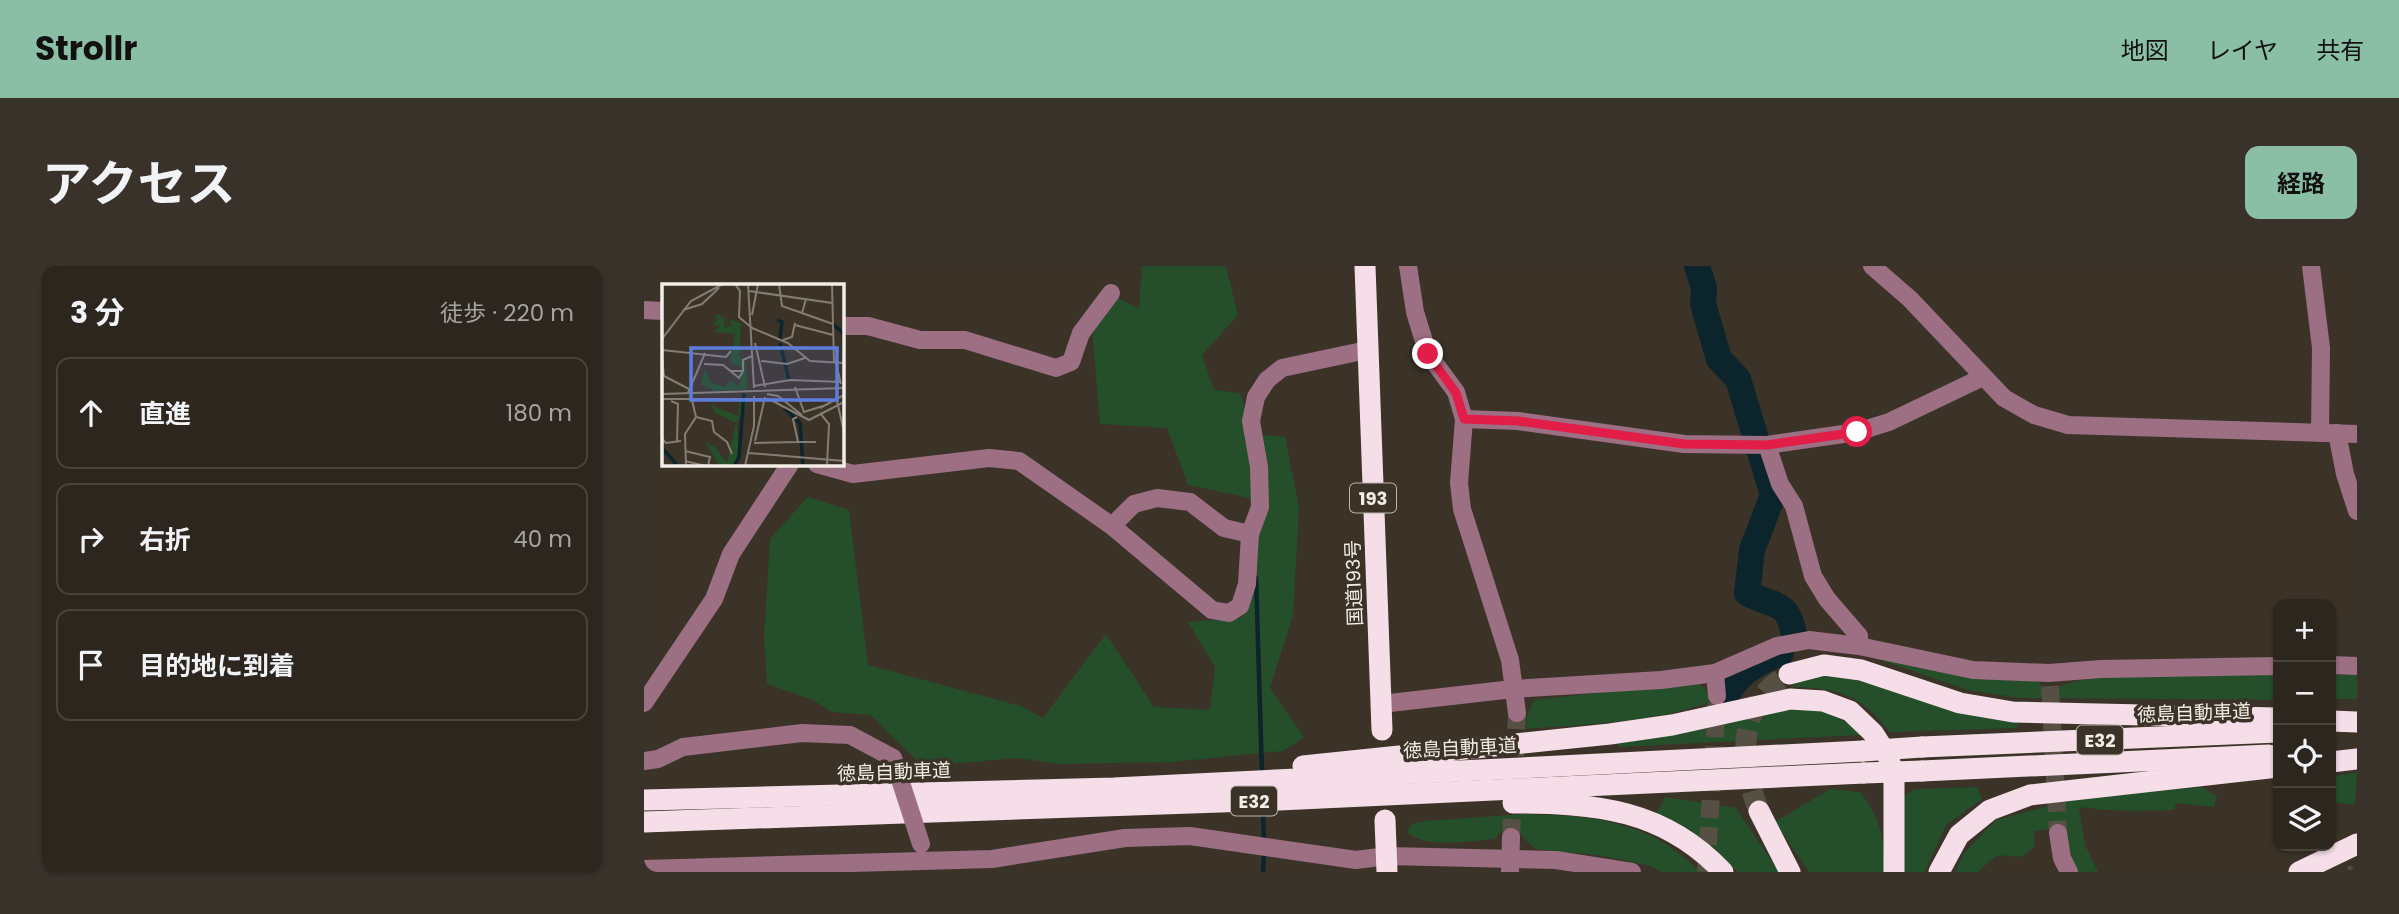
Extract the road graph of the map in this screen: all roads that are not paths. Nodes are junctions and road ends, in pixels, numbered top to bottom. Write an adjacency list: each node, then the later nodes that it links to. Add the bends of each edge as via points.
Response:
1 (1365, 266): 9 (highway, 国道193号 / 193)
2 (1408, 266): 11 (street, via 1428,354 1456,393)
3 (1872, 266): 10 (street, via 1910,299)
4 (2311, 266): 12 (street)
5 (1111, 293): 8 (street, via 1082,333 1071,362 1056,368 965,340 920,340 868,326)
6 (644, 310): 7 (street)
7 (662, 311)
8 (844, 326)
9 (1367, 350): 19 (street, via 1282,368 1256,397 1251,421 1260,507); 29 (highway, 国道193号 / 193)
10 (1981, 378): 12 (street, via 2034,415 2068,425); 14 (street, via 1889,422 1857,432)
11 (1464, 419): 14 (street, via 1518,421 1684,444); 26 (street, via 1459,483 1462,509 1508,651)
12 (2328, 433): 13 (street); 17 (street)
13 (2357, 434)
14 (1761, 445): 20 (street, via 1794,506 1813,576 1858,636)
15 (789, 466): 28 (street, via 732,554 714,599)
16 (824, 466): 18 (street, via 853,474 989,458 1019,461)
17 (2357, 511)
18 (1112, 526): 19 (street, via 1134,504 1157,498 1191,502 1224,528); 19 (street, via 1212,610 1229,613 1240,606 1247,583)
19 (1250, 534)
20 (1859, 646): 21 (street, via 1973,670 2050,680 2101,669); 24 (street, via 1809,640 1777,646)
21 (2273, 666)
22 (2336, 666): 23 (street)
23 (2357, 666)
24 (1715, 673): 26 (street); 27 (street)
25 (1789, 674): 31 (highway, via 1824,665 1861,670 1960,703 2013,712)
26 (1513, 689): 29 (street); 30 (street)
27 (1717, 696)
28 (644, 703)
29 (1381, 704): 35 (highway, 国道193号 / 193)
30 (1517, 713)
31 (2273, 718)
32 (2336, 721): 33 (highway)
33 (2357, 722)
34 (2357, 729): 36 (highway)
35 (1382, 730)
36 (2336, 730)
37 (2273, 732): 45 (highway, 徳島自動車道 / E32, bridge)
38 (2357, 751): 39 (highway)
39 (2336, 752)
40 (2273, 755): 47 (highway, E32, bridge)
41 (2357, 759): 43 (highway)
42 (644, 761): 54 (street, bridge, via 658,760 683,747 802,733 850,735 893,758)
43 (2336, 761)
44 (2273, 768): 63 (highway, via 2030,795 1990,810 1959,835)
45 (1114, 788): 46 (highway, 徳島自動車道 / E32); 62 (highway, via 1610,734 1790,699 1823,701 1850,712 1873,733 1889,758 1894,782)
46 (644, 800)
47 (1279, 800): 50 (highway, E32); 60 (highway, via 1559,803 1620,812 1667,827 1699,847)
48 (1759, 811): 61 (highway)
49 (1385, 820): 55 (highway)
50 (644, 822)
51 (2057, 833): 64 (street)
52 (1511, 837): 56 (street)
53 (2357, 844): 65 (highway)
54 (923, 853): 55 (street, via 992,859 1125,838 1190,836); 58 (street)
55 (1387, 864): 56 (street)
56 (1510, 865): 59 (street, via 1556,860)
57 (644, 869): 58 (street)
58 (664, 870)
59 (1632, 872)
60 (1723, 872)
61 (1790, 872)
62 (1894, 872)
63 (1939, 872)
64 (2069, 872)
65 (2299, 872)

